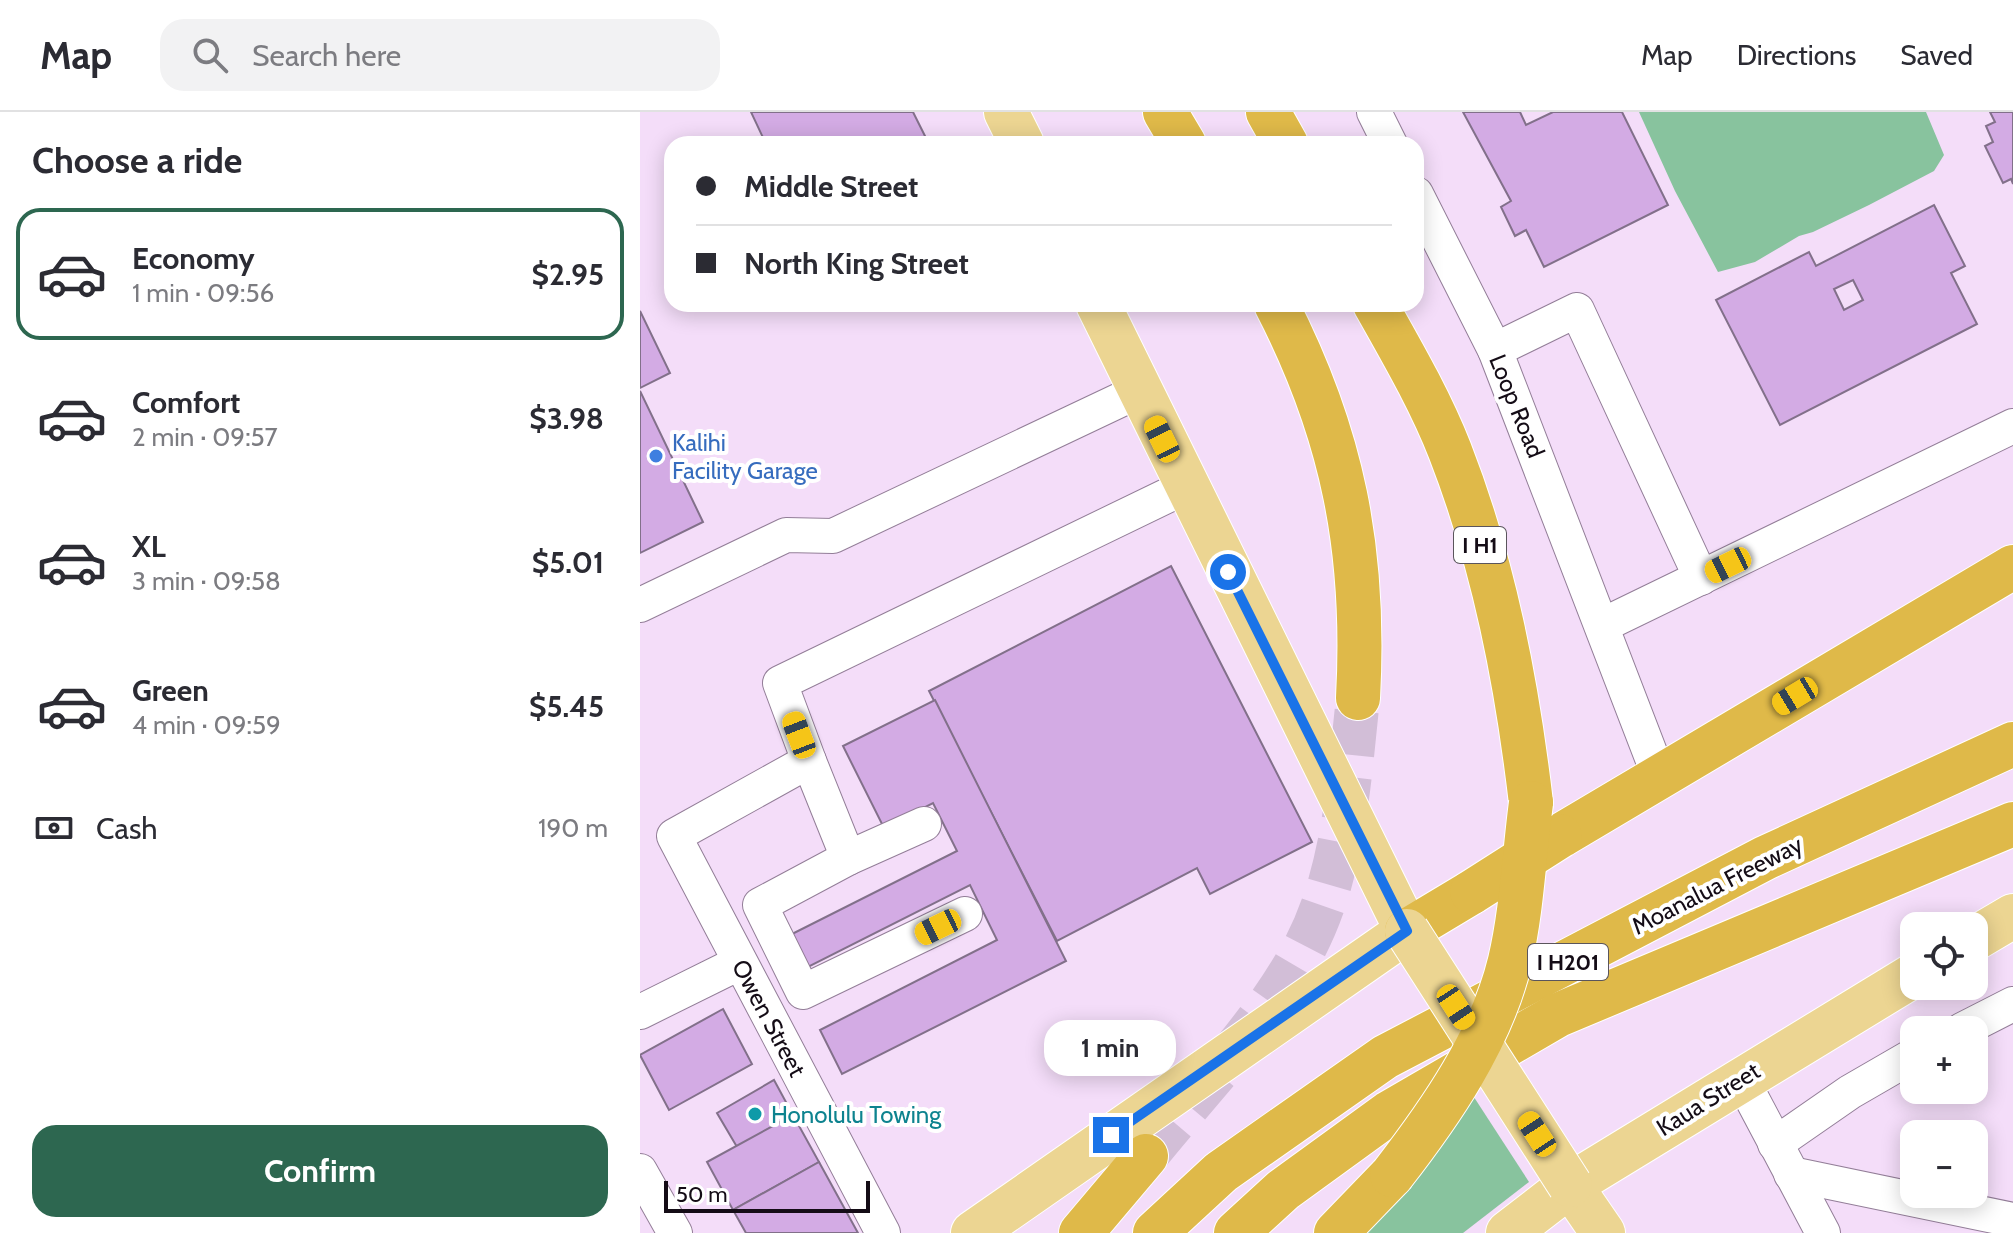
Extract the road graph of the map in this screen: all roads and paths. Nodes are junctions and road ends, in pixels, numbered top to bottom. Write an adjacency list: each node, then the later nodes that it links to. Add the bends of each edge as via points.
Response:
1 (1006, 112): 5 (main road)
2 (1165, 112): 6 (highway)
3 (1268, 112): 7 (highway)
4 (1374, 112): 8 (street)
5 (1018, 136)
6 (1179, 136)
7 (1282, 136)
8 (1386, 136)
9 (1424, 210): 13 (street, Loop Road)
10 (1102, 312): 14 (main road)
11 (1280, 312): 21 (highway, via 1323,407 1352,521 1360,578)
12 (1379, 312): 51 (highway, I H1, bridge, via 1450,451 1497,596 1523,729 1531,803 1510,960 1493,1011 1453,1089 1392,1175)
13 (1495, 350): 18 (street, via 1577,310); 20 (street, Loop Road)
14 (1139, 391): 16 (main road); 19 (street, via 833,536 786,535)
15 (2013, 426): 18 (street)
16 (1185, 487): 23 (street, via 780,683); 30 (main road)
17 (2013, 567): 24 (highway)
18 (1701, 578): 20 (street)
19 (640, 605)
20 (1603, 625): 24 (street, Loop Road)
21 (1358, 698)
22 (2013, 744): 49 (highway, Moanalua Freeway / I H201, via 1765,858 1385,1057 1221,1172)
23 (809, 761): 27 (street); 32 (street, Owen Street, via 674,836)
24 (1659, 776): 30 (highway, bridge)
25 (924, 824): 27 (street)
26 (2013, 824): 50 (highway, I H201, via 1558,1015 1389,1113 1283,1190)
27 (848, 858): 28 (street, via 760,905 803,992)
28 (965, 914)
29 (2013, 916): 31 (main road)
30 (1407, 931): 43 (main road, bridge); 47 (main road)
31 (1988, 931)
32 (739, 963): 35 (street); 46 (street, Owen Street)
33 (1900, 983): 38 (main road, Kaua Street)
34 (2013, 1004): 36 (street)
35 (640, 1012)
36 (1988, 1017)
37 (1900, 1063): 39 (street)
38 (1741, 1078): 39 (street); 43 (main road, Kaua Street)
39 (1775, 1144): 41 (street)
40 (1146, 1156): 48 (highway)
41 (1791, 1174): 44 (street); 54 (street)
42 (641, 1177): 45 (street)
43 (1570, 1185): 52 (main road, Kaua Street); 53 (main road)
44 (2013, 1220)
45 (675, 1233)
46 (883, 1233)
47 (973, 1233)
48 (1081, 1233)
49 (1155, 1233)
50 (1236, 1233)
51 (1336, 1233)
52 (1508, 1233)
53 (1603, 1233)
54 (1823, 1233)

